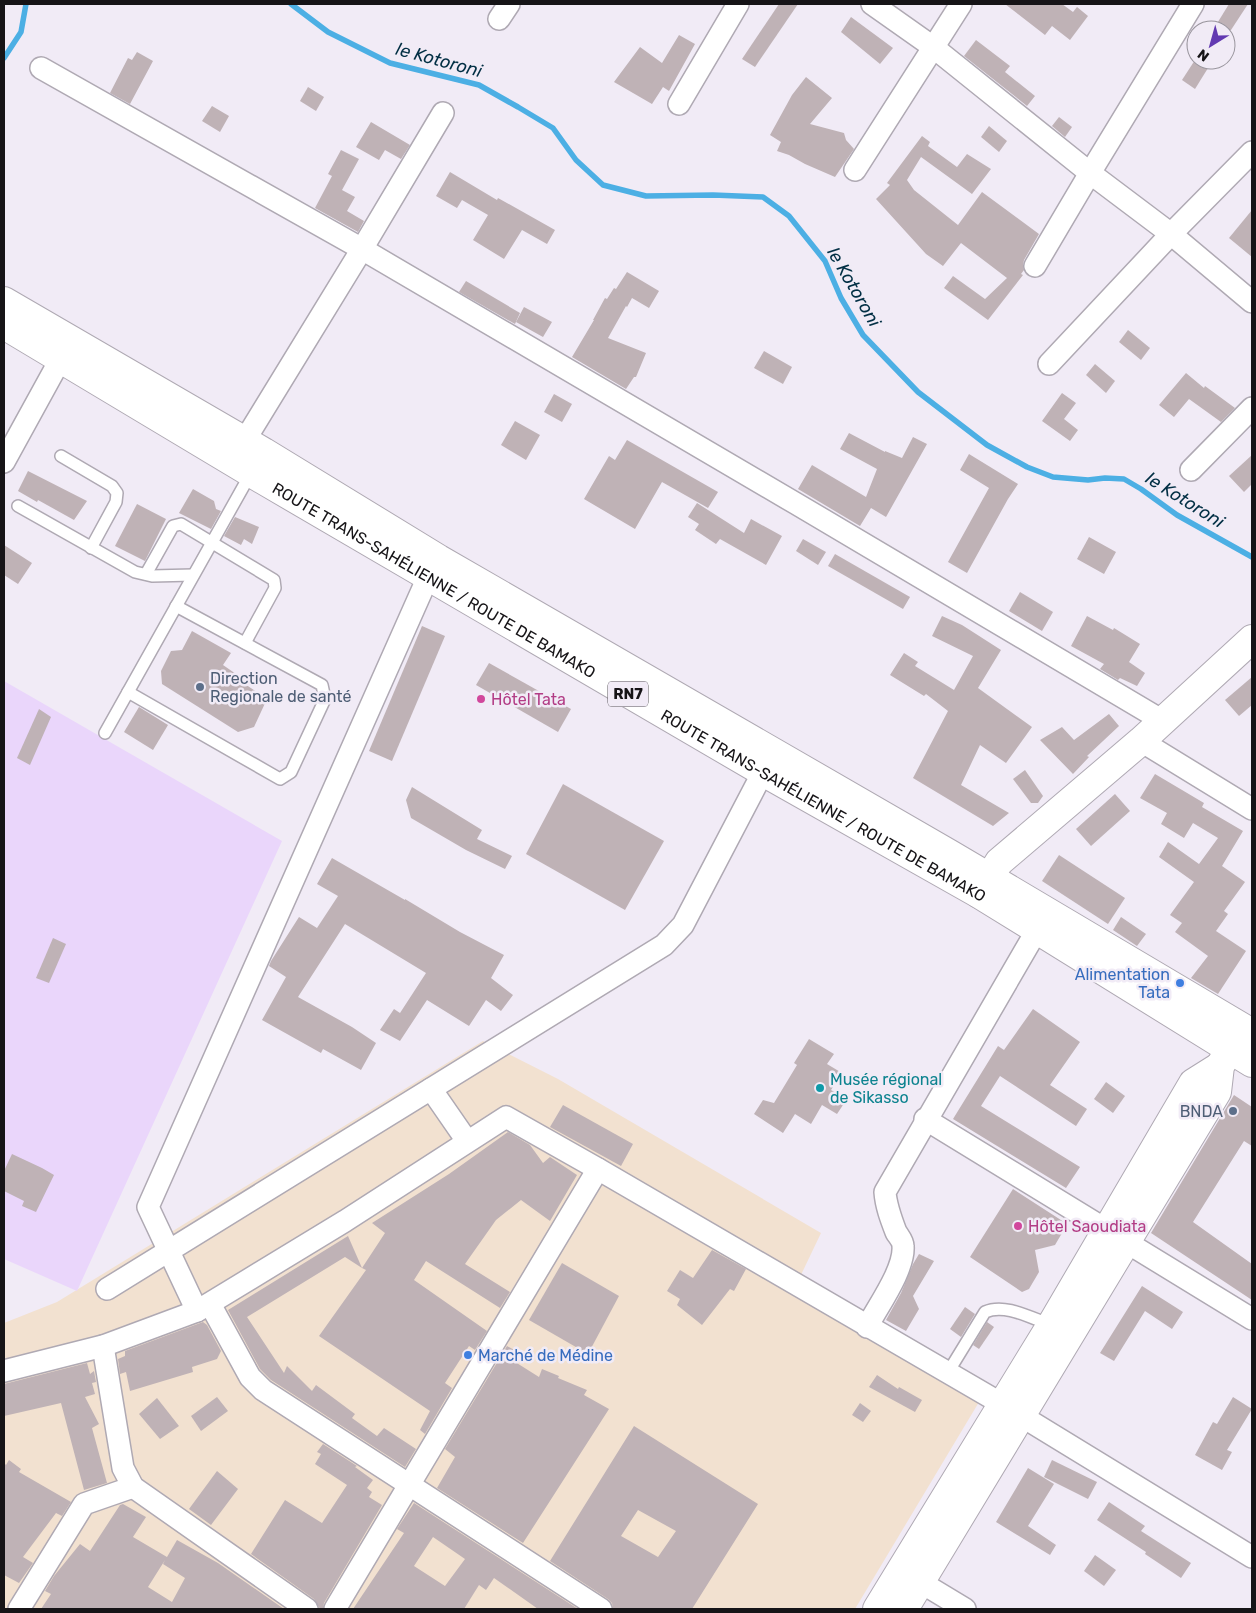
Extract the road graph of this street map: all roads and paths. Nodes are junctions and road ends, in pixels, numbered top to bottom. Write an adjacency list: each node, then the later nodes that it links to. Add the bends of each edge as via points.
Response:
1 (738, 4): 7 (street)
2 (872, 4): 5 (street)
3 (961, 4): 5 (street)
4 (1193, 4): 11 (street)
5 (933, 47): 10 (street); 11 (street)
6 (41, 68): 13 (street)
7 (679, 104)
8 (443, 113): 13 (street)
9 (1252, 152): 12 (street)
10 (856, 170)
11 (1090, 173): 12 (street); 14 (street)
12 (1171, 234): 16 (street); 19 (street)
13 (362, 249): 22 (street); 35 (street)
14 (1035, 266)
15 (4, 301): 22 (main road, ROUTE TRANS-SAHÉLIENNE / ROUTE DE BAMAKO / RN7)
16 (1252, 302)
17 (4, 325): 18 (main road, ROUTE TRANS-SAHÉLIENNE / ROUTE DE BAMAKO / RN7)
18 (60, 360): 22 (main road, ROUTE TRANS-SAHÉLIENNE / ROUTE DE BAMAKO / RN7); 23 (street)
19 (1049, 364)
20 (1252, 408): 24 (street)
21 (61, 456): 27 (lane, via 112,486 117,493 116,502)
22 (251, 459): 26 (lane); 28 (main road, ROUTE TRANS-SAHÉLIENNE / ROUTE DE BAMAKO / RN7)
23 (4, 462)
24 (1191, 470)
25 (18, 506): 27 (lane)
26 (212, 543): 29 (lane, via 181,524 173,526); 30 (lane); 33 (lane, via 274,580 275,588)
27 (91, 548): 29 (lane, via 135,572)
28 (434, 568): 38 (main road, ROUTE TRANS-SAHÉLIENNE / ROUTE DE BAMAKO / RN7); 40 (main road, ROUTE TRANS-SAHÉLIENNE / ROUTE DE BAMAKO / RN7); 48 (street, via 148,1207)
29 (146, 574): 30 (lane)
30 (194, 575): 31 (lane)
31 (176, 606): 33 (lane); 34 (lane)
32 (1252, 639): 35 (main road)
33 (245, 643): 34 (lane, via 322,685 324,699 291,772 280,779)
34 (128, 692): 36 (lane)
35 (1163, 721): 37 (main road)
36 (106, 733)
37 (1141, 741): 39 (street); 40 (main road, via 999,862)
38 (763, 772): 40 (main road, ROUTE TRANS-SAHÉLIENNE / ROUTE DE BAMAKO / RN7); 43 (street, via 683,925 664,945)
39 (1252, 809)
40 (984, 886): 41 (main road, ROUTE TRANS-SAHÉLIENNE / ROUTE DE BAMAKO / RN7); 42 (main road, ROUTE TRANS-SAHÉLIENNE / ROUTE DE BAMAKO / RN7)
41 (1037, 930): 42 (main road, ROUTE TRANS-SAHÉLIENNE / ROUTE DE BAMAKO / RN7); 44 (street)
42 (1242, 1049): 47 (main road, via 1193,1083)
43 (431, 1089): 45 (street); 48 (street)
44 (926, 1120): 47 (street); 53 (street, via 885,1192 886,1206 903,1244 902,1259)
45 (467, 1141): 46 (street, via 506,1117); 50 (street, via 345,1221)
46 (598, 1169): 53 (street); 58 (street)
47 (1117, 1235): 51 (street); 52 (main road); 57 (main road)
48 (168, 1251): 49 (street); 50 (street)
49 (107, 1289)
50 (203, 1307): 54 (street); 58 (street, via 250,1377 263,1390)
51 (1252, 1319)
52 (1051, 1325): 56 (lane, via 1008,1310 994,1308 985,1312); 57 (main road)
53 (867, 1326): 56 (street)
54 (103, 1346): 55 (street); 59 (street, via 123,1468)
55 (4, 1371)
56 (947, 1374): 57 (street)
57 (1011, 1410): 60 (street); 61 (main road)
58 (410, 1485): 64 (street); 65 (street)
59 (133, 1487): 62 (street, via 84,1504); 63 (street)
60 (1252, 1557)
61 (910, 1576): 66 (main road); 67 (main road); 68 (street)
62 (19, 1609)
63 (307, 1609)
64 (335, 1609)
65 (600, 1609)
66 (877, 1609)
67 (904, 1609)
68 (965, 1609)

